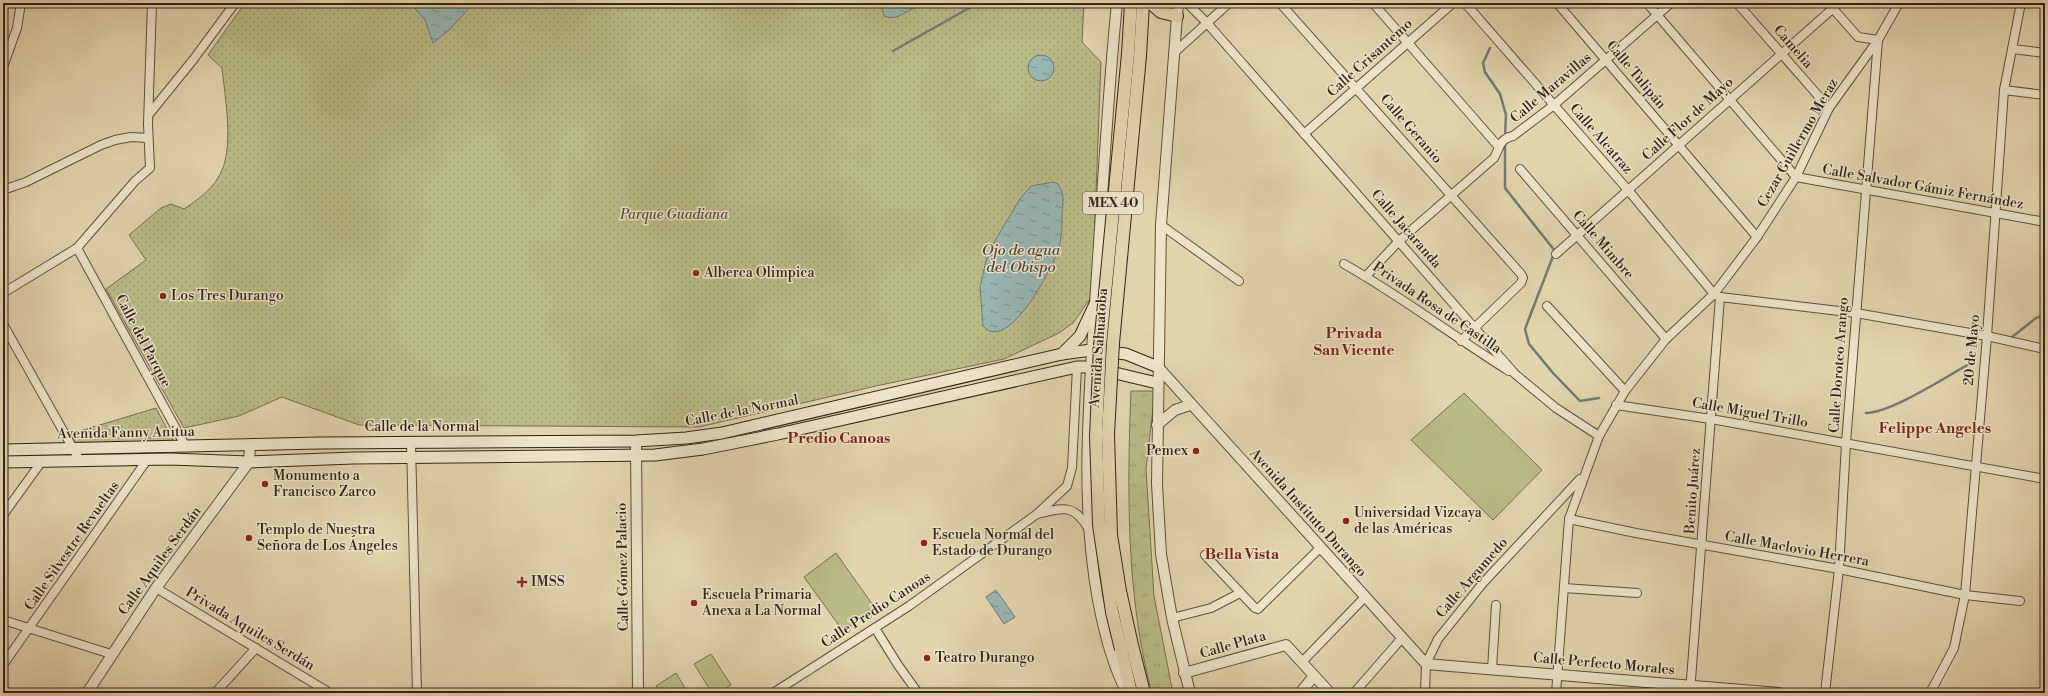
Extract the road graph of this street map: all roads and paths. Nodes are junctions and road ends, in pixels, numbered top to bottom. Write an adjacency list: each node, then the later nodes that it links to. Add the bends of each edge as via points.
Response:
1 (21, 3): 32 (street, via 17,28)
2 (152, 3): 39 (street)
3 (235, 3): 39 (street)
4 (1117, 3): 63 (street)
5 (1130, 3): 126 (main road, Avenida Sahuatoba / MEX 40, bridge, via 1128,54 1100,346 1096,436 1099,526 1112,612)
6 (1143, 3): 126 (main road, Avenida Sahuatoba / MEX 40, bridge, via 1113,343 1108,434 1111,535)
7 (1153, 3): 23 (main road, via 1161,12)
8 (1178, 3): 23 (street)
9 (1187, 3): 24 (street, Calle Jacaranda)
10 (1229, 3): 24 (street)
11 (1280, 3): 33 (street, Calle Geranio)
12 (1373, 3): 26 (street)
13 (1452, 3): 26 (street, Calle Crisantemo)
14 (1465, 3): 37 (street, Calle Alcatraz)
15 (1557, 3): 31 (street, Calle Tulipán)
16 (1647, 3): 22 (street)
17 (1671, 3): 22 (street, Calle Maravillas)
18 (1737, 3): 30 (street, Camelia)
19 (1899, 3): 25 (street, Cezar Guillermo Meraz)
20 (2021, 3): 27 (street, 20 de Mayo)
21 (1833, 5): 25 (street, via 1858,37); 30 (street, Calle Flor de Mayo)
22 (1658, 15): 31 (street, Calle Maravillas); 36 (street)
23 (1178, 16): 28 (street)
24 (1207, 23): 28 (street); 40 (street, Calle Jacaranda)
25 (1878, 40): 38 (street, Cezar Guillermo Meraz); 48 (street, Calle Doroteo Arango)
26 (1407, 42): 33 (street, Calle Crisantemo); 43 (street)
27 (2013, 48): 29 (street); 34 (street, 20 de Mayo)
28 (1175, 52): 52 (street)
29 (2045, 53)
30 (1782, 54): 36 (street, Calle Flor de Mayo); 38 (street, Camelia)
31 (1606, 59): 37 (street, Calle Maravillas); 42 (street, Calle Tulipán)
32 (3, 66)
33 (1357, 87): 40 (street, Calle Crisantemo); 49 (street, Calle Geranio)
34 (2004, 90): 35 (street); 50 (street, 20 de Mayo)
35 (2045, 95)
36 (1730, 99): 42 (street, Calle Flor de Mayo); 45 (street)
37 (1554, 105): 43 (street, Calle Maravillas, via 1513,136 1505,138); 47 (street, Calle Alcatraz)
38 (1829, 108): 45 (street, Cezar Guillermo Meraz)
39 (150, 113): 41 (street)
40 (1304, 134): 55 (street, Calle Jacaranda)
41 (148, 138): 46 (street, via 115,140 26,182); 56 (street, via 150,168 135,181)
42 (1679, 145): 47 (street, Calle Flor de Mayo); 54 (street, Calle Tulipán)
43 (1498, 146): 49 (street, Calle Maravillas, via 1494,158)
44 (1520, 169): 53 (street, Calle Mimbre)
45 (1796, 177): 48 (street, Calle Salvador Gámiz Fernández); 54 (street, Cezar Guillermo Meraz)
46 (3, 190)
47 (1628, 190): 53 (street, Calle Flor de Mayo); 62 (street, Calle Alcatraz)
48 (1866, 190): 50 (street, Calle Salvador Gámiz Fernández); 65 (street, Calle Doroteo Arango)
49 (1451, 195): 55 (street, Calle Maravillas); 67 (street, Calle Geranio, via 1523,278 1521,283)
50 (1995, 214): 51 (street, Calle Salvador Gámiz Fernández); 68 (street, 20 de Mayo)
51 (2045, 222)
52 (1161, 225): 60 (street); 76 (street)
53 (1578, 235): 57 (street, Calle Flor de Mayo); 69 (street, Calle Mimbre)
54 (1757, 237): 62 (street, Cezar Guillermo Meraz)
55 (1399, 241): 59 (street, Calle Maravillas); 67 (street, Calle Jacaranda)
56 (78, 248): 61 (street); 91 (street, Calle del Parque)
57 (1556, 254)
58 (1344, 264): 59 (street, Privada Rosa de Castilla)
59 (1366, 276): 70 (street, Privada Rosa de Castilla)
60 (1239, 281)
61 (3, 293)
62 (1717, 296): 65 (street); 69 (street, Cezar Guillermo Meraz); 84 (street, Benito Juárez)
63 (1095, 304): 72 (street); 73 (main road, via 1080,336)
64 (1547, 306): 81 (street)
65 (1856, 313): 68 (street); 89 (street, Calle Doroteo Arango)
66 (3, 324): 92 (street)
67 (1474, 326): 70 (street); 78 (street, Calle Jacaranda)
68 (1987, 336): 71 (street); 102 (street, 20 de Mayo)
69 (1666, 339): 81 (street, Cezar Guillermo Meraz)
70 (1460, 341): 78 (street, Privada Rosa de Castilla)
71 (2045, 349)
72 (1091, 350): 73 (main road, Calle de la Normal); 75 (street); 76 (main road, Calle de la Normal, via 1126,354)
73 (1062, 354): 77 (main road); 87 (main road, Calle de la Normal, via 722,433)
74 (1077, 367): 75 (main road, Calle de la Normal); 77 (main road, Calle de la Normal); 105 (street, Calle Predio Canoas, via 1070,479 1062,491)
75 (1090, 367): 80 (main road, Calle de la Normal); 108 (street, via 1086,467)
76 (1158, 367): 79 (street, Avenida Instituto Durango); 80 (street)
77 (1064, 370): 94 (main road, Calle de la Normal, via 703,450)
78 (1515, 374): 86 (street, Calle Jacaranda, via 1556,408)
79 (1169, 382): 80 (street); 82 (street, Avenida Instituto Durango)
80 (1158, 383): 85 (street)
81 (1625, 391): 83 (street, Cezar Guillermo Meraz)
82 (1190, 405): 85 (street, via 1175,410); 110 (street, Avenida Instituto Durango)
83 (1616, 405): 84 (street, Calle Miguel Trillo); 86 (street, Cezar Guillermo Meraz)
84 (1712, 419): 89 (street, Calle Miguel Trillo); 109 (street, Benito Juárez)
85 (1157, 425): 121 (street, via 1161,554)
86 (1599, 436): 103 (street, Cezar Guillermo Meraz)
87 (636, 441): 88 (main road, Calle de la Normal); 94 (street, Calle Gómez Palacio)
88 (411, 443): 90 (main road, Calle de la Normal); 95 (street)
89 (1846, 443): 102 (street, Calle Miguel Trillo); 112 (street, Calle Doroteo Arango)
90 (250, 445): 91 (main road, Avenida Fanny Anitua); 101 (street)
91 (186, 447): 92 (main road, Avenida Fanny Anitua); 96 (main road, via 180,456)
92 (74, 449): 93 (main road, Avenida Fanny Anitua); 99 (street)
93 (3, 450)
94 (636, 456): 95 (main road, Calle de la Normal); 141 (street, Calle Gómez Palacio)
95 (412, 458): 101 (main road, Calle de la Normal); 140 (street)
96 (171, 459): 97 (main road, Avenida Fanny Anitua); 101 (main road, Avenida Fanny Anitua)
97 (147, 460): 99 (main road, Avenida Fanny Anitua); 124 (street, Calle Silvestre Revueltas)
98 (42, 461): 99 (main road, Avenida Fanny Anitua); 100 (main road, Avenida Fanny Anitua); 106 (street)
99 (80, 461)
100 (3, 462)
101 (249, 462): 113 (street, Calle Aquiles Serdán)
102 (1975, 467): 104 (street, Calle Miguel Trillo); 117 (street, 20 de Mayo)
103 (1583, 477): 107 (street, Cezar Guillermo Meraz); 130 (street, Calle Argumedo, via 1483,583 1438,639)
104 (2045, 479)
105 (1037, 514): 108 (street, via 1071,509 1083,519); 123 (street, Calle Predio Canoas, via 939,586)
106 (3, 515)
107 (1569, 518): 109 (street, Calle Maclovio Herrera); 114 (street, Cezar Guillermo Meraz)
108 (1088, 528): 144 (street, via 1102,622 1118,674)
109 (1702, 545): 112 (street, Calle Maclovio Herrera); 136 (street, Benito Juárez)
110 (1320, 548): 115 (street, via 1258,609); 118 (street, Avenida Instituto Durango)
111 (1205, 555): 115 (street)
112 (1838, 569): 117 (street, Calle Maclovio Herrera); 154 (street, Calle Doroteo Arango)
113 (156, 588): 127 (street, Privada Aquiles Serdán); 128 (street, Calle Aquiles Serdán)
114 (1564, 588): 116 (street); 134 (street, Cezar Guillermo Meraz)
115 (1240, 593): 121 (street, via 1210,608)
116 (1637, 593)
117 (1965, 595): 119 (street, Calle Maclovio Herrera); 155 (street, 20 de Mayo, via 1954,648)
118 (1365, 597): 125 (street, Avenida Instituto Durango); 129 (street)
119 (2020, 601)
120 (1496, 605): 132 (street)
121 (1172, 618): 133 (street)
122 (3, 620): 124 (street)
123 (875, 628): 142 (street, Calle Predio Canoas); 143 (street)
124 (30, 629): 128 (street); 131 (street, Calle Silvestre Revueltas)
125 (1402, 638): 130 (street, Avenida Instituto Durango); 150 (street)
126 (1126, 647): 145 (main road, MEX 40); 146 (main road, Avenida Sahuatoba / MEX 40)
127 (256, 648): 138 (street); 139 (street, Privada Aquiles Serdán)
128 (111, 654): 137 (street, Calle Aquiles Serdán)
129 (1302, 662): 133 (street, Calle Plata, via 1288,647 1283,646); 135 (street)
130 (1426, 664): 132 (street, Calle Perfecto Morales); 151 (street)
131 (3, 665)
132 (1492, 669): 134 (street, Calle Perfecto Morales)
133 (1184, 673): 147 (street)
134 (1557, 674): 136 (street, Calle Perfecto Morales); 152 (street, Cezar Guillermo Meraz)
135 (1314, 676): 148 (street); 149 (street)
136 (1690, 689): 153 (street, Calle Perfecto Morales)
137 (87, 693)
138 (215, 693)
139 (330, 693)
140 (417, 693)
141 (638, 693)
142 (773, 693)
143 (918, 693)
144 (1127, 693)
145 (1131, 693)
146 (1144, 693)
147 (1190, 693)
148 (1300, 693)
149 (1330, 693)
150 (1354, 693)
151 (1425, 693)
152 (1556, 693)
153 (1779, 693)
154 (1825, 693)
155 (1930, 693)

